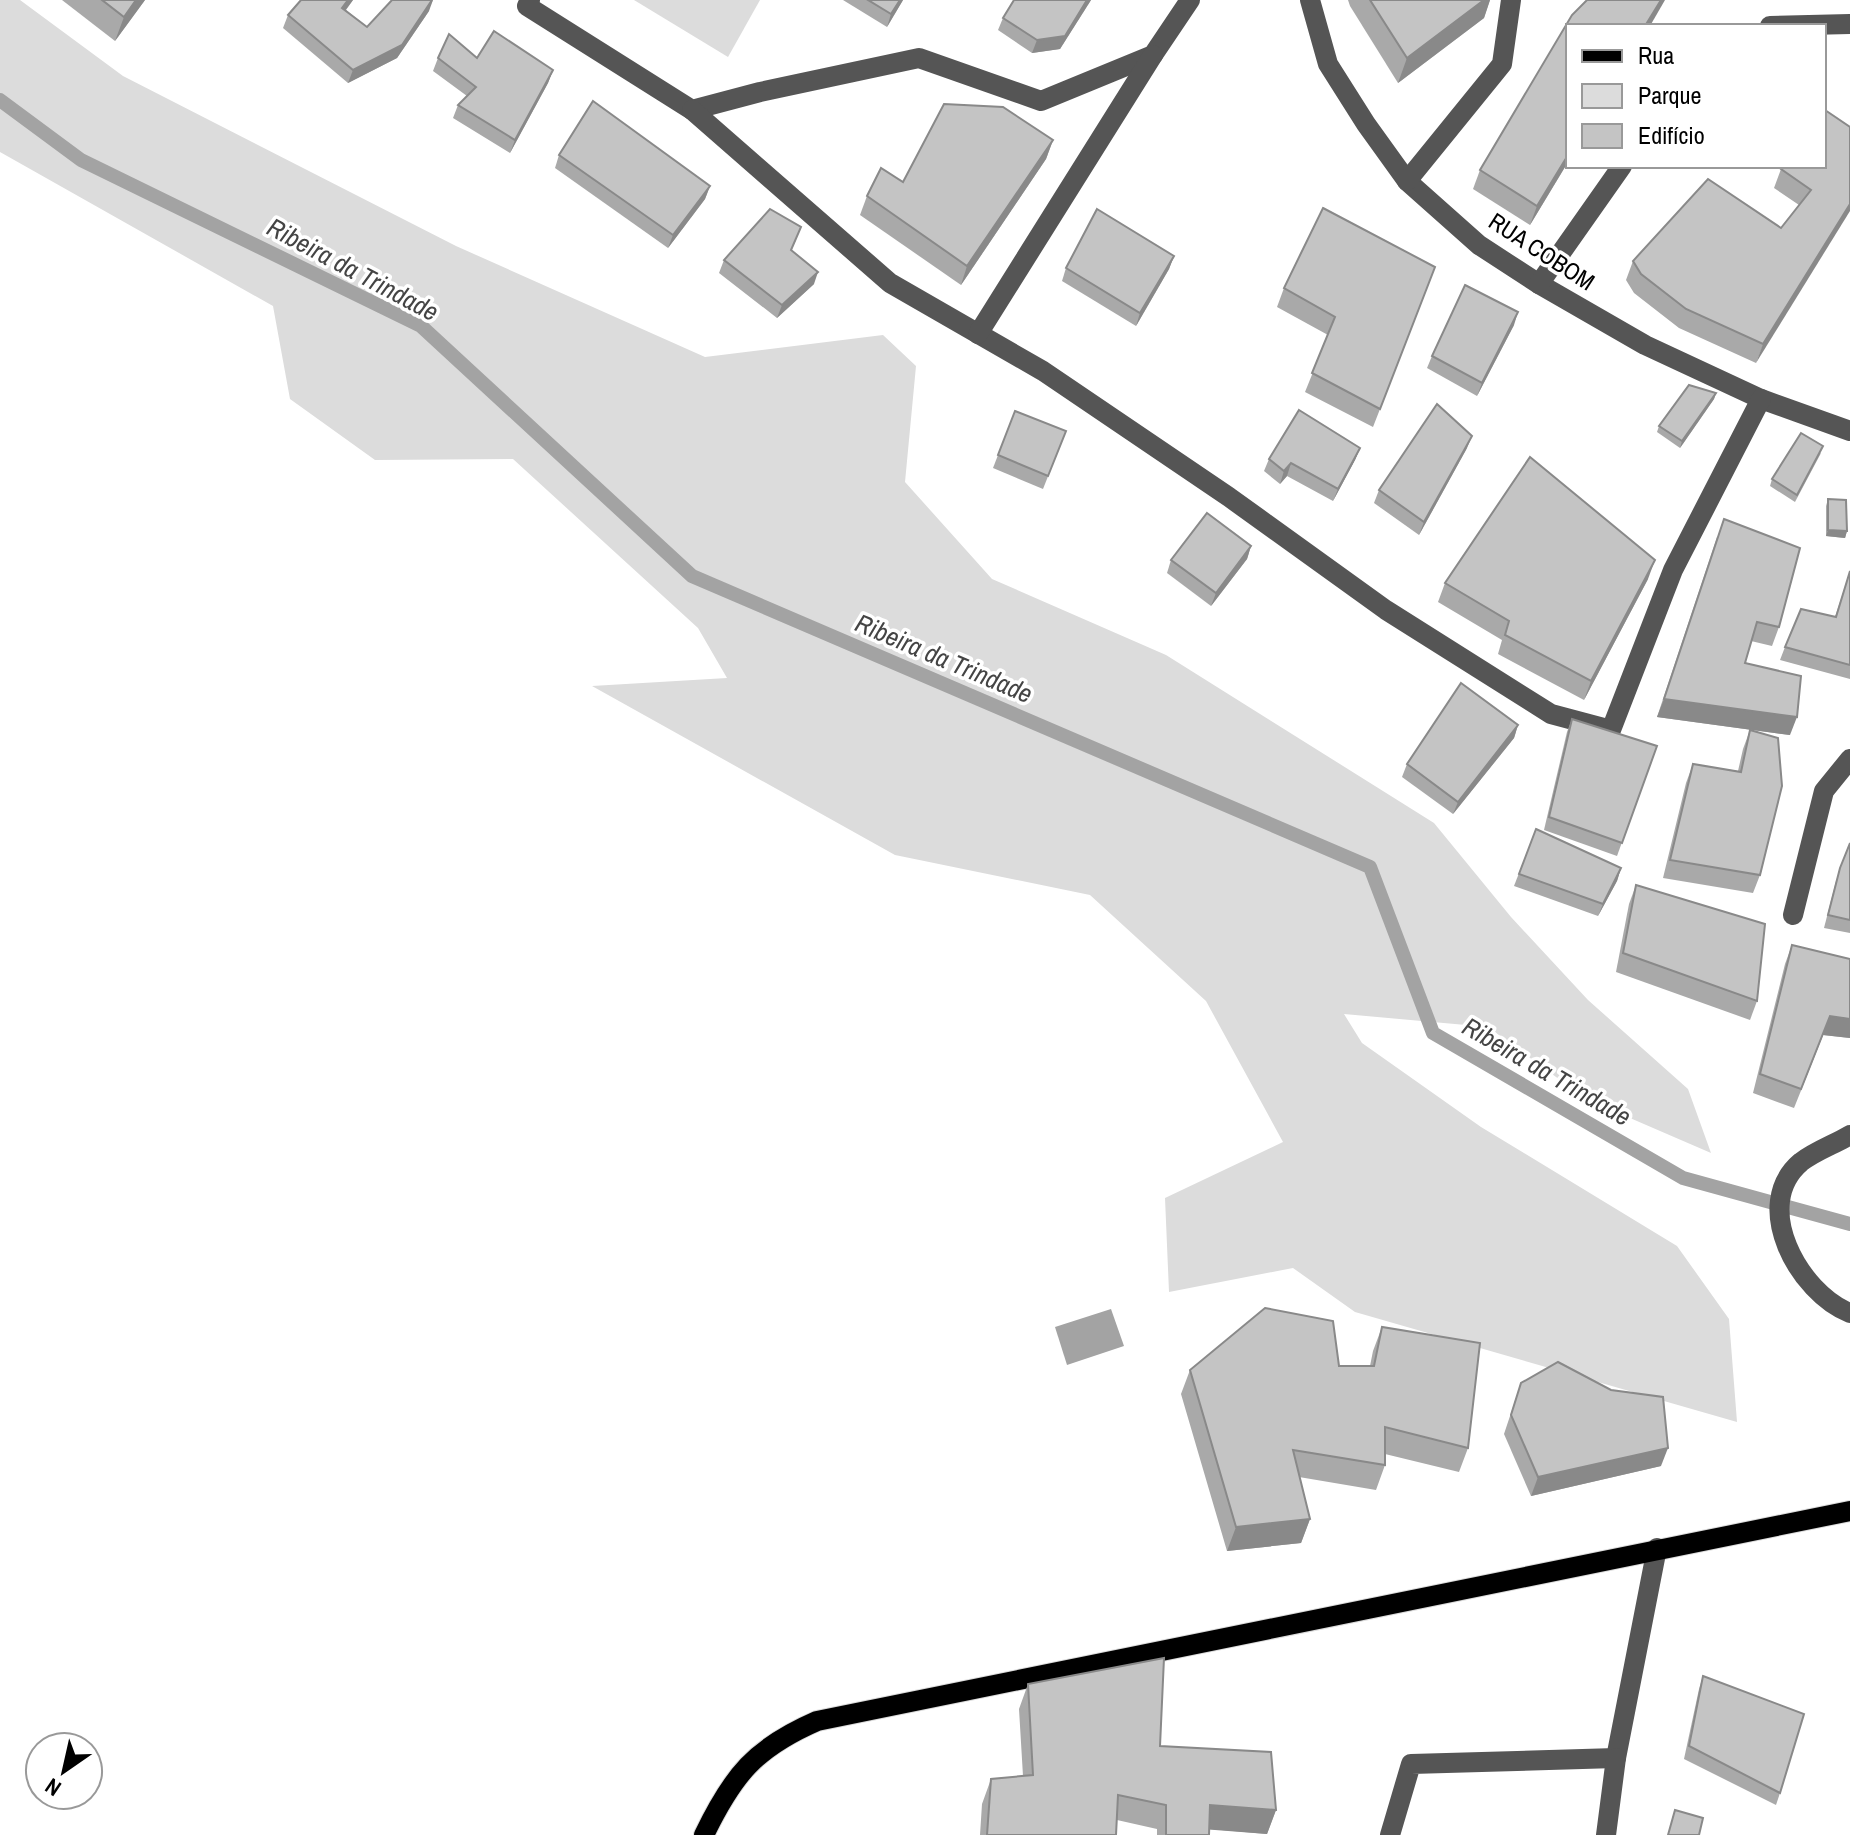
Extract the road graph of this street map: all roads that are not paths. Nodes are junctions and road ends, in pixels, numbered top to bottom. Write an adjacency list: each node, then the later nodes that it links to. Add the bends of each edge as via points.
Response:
1 (530, 0): 8 (street, via 527,6)
2 (1190, 0): 7 (street)
3 (1310, 0): 10 (street, RUA COBOM, via 1328,64)
4 (1511, 0): 10 (street, via 1502,64)
5 (1850, 24): 6 (street)
6 (1826, 25)
7 (1153, 55): 8 (street, via 1041,101 919,58); 12 (street)
8 (692, 110): 12 (street, via 890,283)
9 (1621, 168): 11 (street)
10 (1407, 181): 11 (street, RUA COBOM, via 1479,245)
11 (1539, 284): 13 (street, RUA COBOM, via 1645,345)
12 (978, 334): 13 (street, via 1043,371 1386,610 1551,714 1611,730 1673,570)
13 (1761, 399): 14 (street, RUA COBOM)
14 (1850, 431)
15 (1850, 759): 16 (street, via 1824,791)
16 (1793, 915)
17 (1850, 1135): 18 (street, via 1800,1163 1778,1214 1790,1254 1806,1280)
18 (1850, 1313)
19 (1850, 1511): 20 (main road)
20 (1657, 1548): 21 (street); 22 (main road, via 817,1721 769,1746 740,1772)
21 (1616, 1758): 23 (street, via 1411,1764); 24 (street)
22 (704, 1835)
23 (1390, 1835)
24 (1606, 1835)

